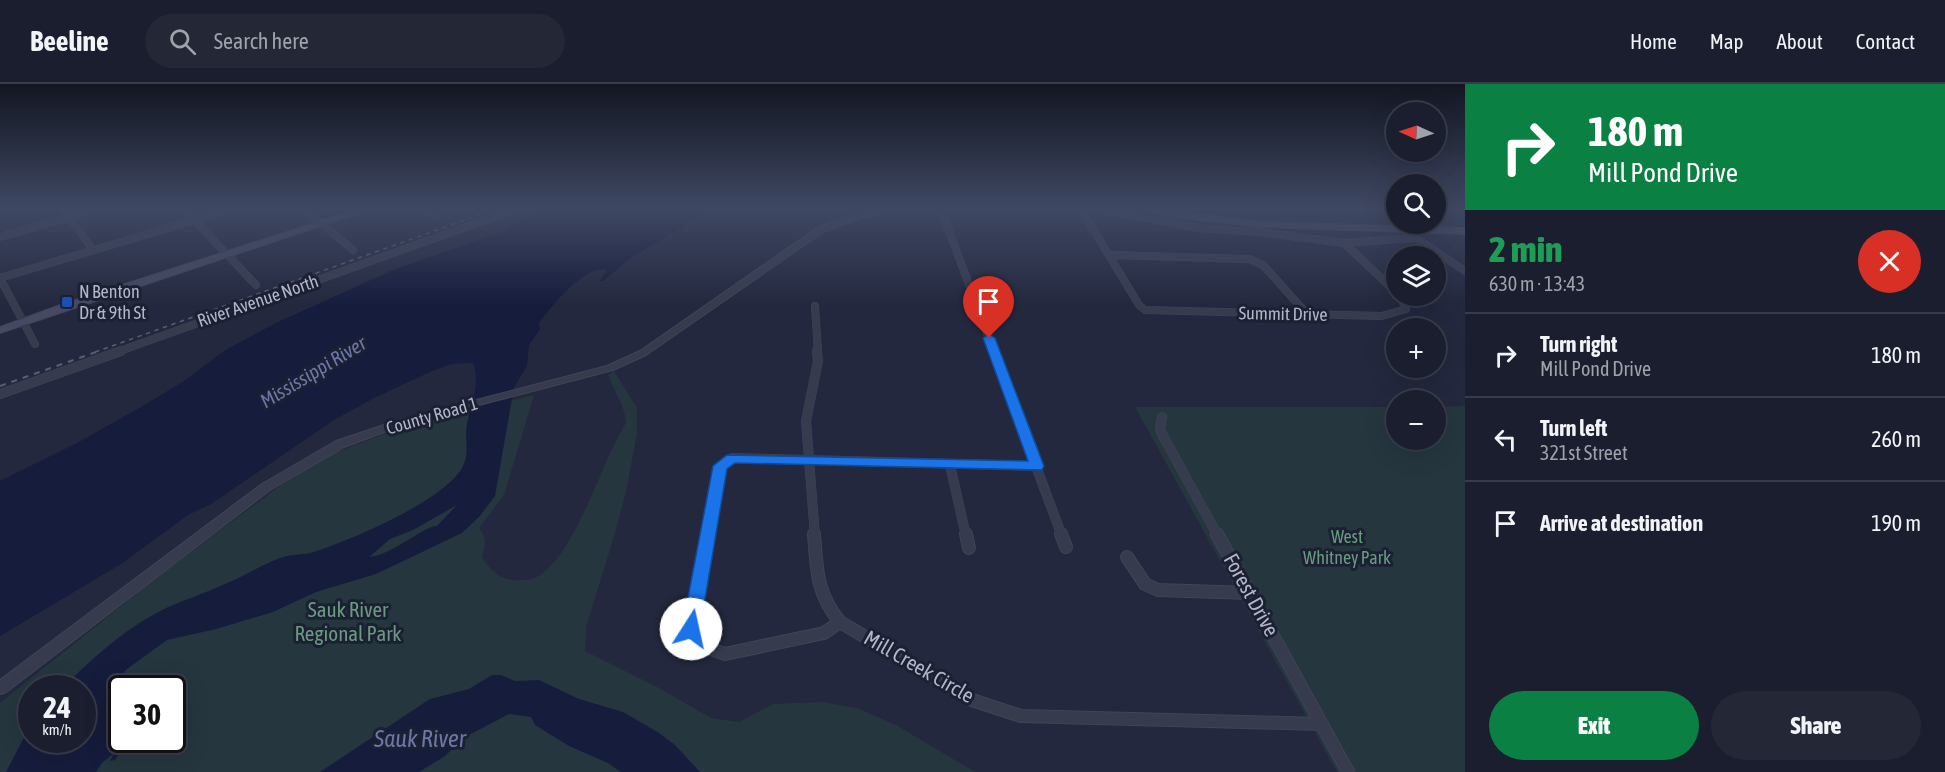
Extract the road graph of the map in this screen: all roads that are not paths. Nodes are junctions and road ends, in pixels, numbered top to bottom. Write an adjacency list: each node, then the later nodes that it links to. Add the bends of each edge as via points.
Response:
1 (86, 241): 14 (street)
2 (123, 241): 14 (street)
3 (213, 241): 16 (street)
4 (268, 241): 16 (main road)
5 (342, 241): 15 (street)
6 (426, 241): 28 (street, River Avenue North)
7 (804, 241): 38 (street, County Road 1, via 643,354 610,368 403,422 340,444 267,487)
8 (953, 241): 32 (street)
9 (1101, 241): 17 (street)
10 (1329, 241): 13 (street)
11 (1370, 241): 13 (street)
12 (1418, 241): 18 (street)
13 (1344, 243): 20 (street)
14 (93, 250): 19 (street)
15 (353, 250)
16 (225, 255): 21 (street); 25 (main road)
17 (1109, 255): 24 (street, via 1249,259 1263,265); 24 (street, Summit Drive, via 1139,305 1146,310)
18 (1465, 271)
19 (0, 278): 25 (street)
20 (1386, 283)
21 (256, 285)
22 (815, 306): 30 (street, Mill Creek Circle, via 818,361 806,421)
23 (1405, 306): 24 (street, Summit Drive, via 1406,309 1382,316)
24 (1308, 315)
25 (22, 322): 26 (main road); 27 (street)
26 (0, 330)
27 (35, 344)
28 (0, 394)
29 (1162, 417): 36 (street, Forest Drive, via 1163,436)
30 (810, 460): 31 (street); 37 (street, Mill Creek Circle, via 818,583); 37 (street, via 732,458 720,466 691,629 700,645 725,654 824,633)
31 (950, 465): 32 (street); 34 (street)
32 (1037, 466): 33 (street)
33 (1066, 547)
34 (969, 548)
35 (1127, 557): 36 (street, via 1145,584 1158,590)
36 (1250, 593): 39 (street, Forest Drive)
37 (840, 622): 39 (street, Mill Creek Circle, via 972,700 1021,716)
38 (0, 688)
39 (1322, 724): 40 (street, Forest Drive)
40 (1348, 772)

